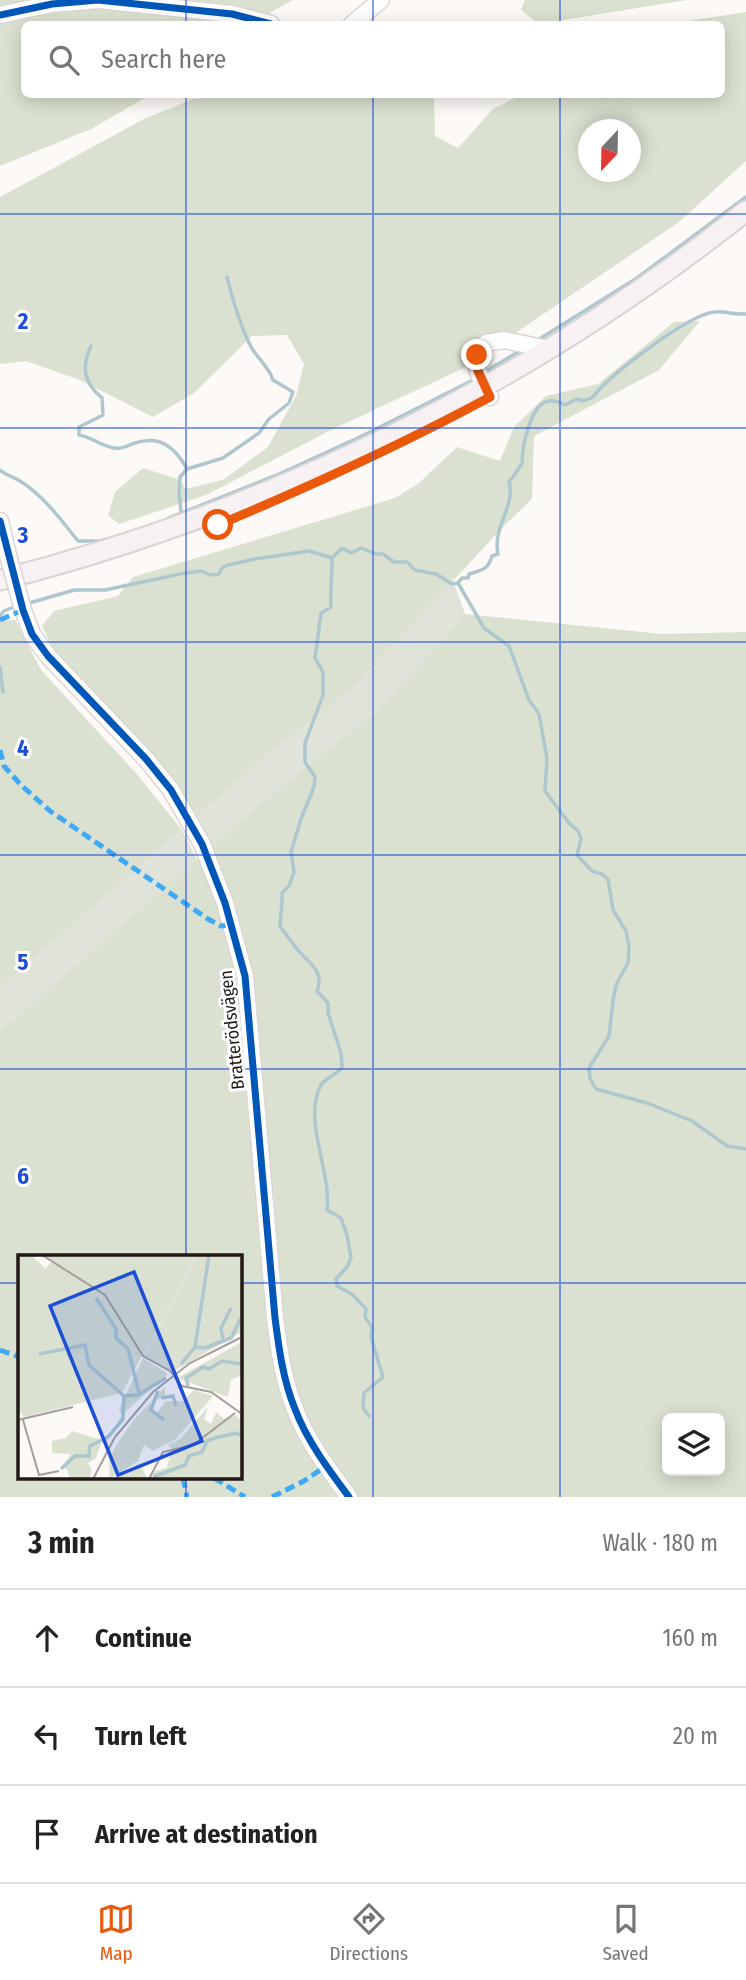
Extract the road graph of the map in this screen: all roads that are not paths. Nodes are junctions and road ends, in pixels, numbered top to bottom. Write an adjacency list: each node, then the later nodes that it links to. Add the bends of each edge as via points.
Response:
1 (381, 0): 4 (street)
2 (0, 15): 3 (street, via 99,0)
3 (259, 21)
4 (356, 21)
5 (746, 211): 7 (main road, via 640,290)
6 (746, 227): 8 (main road, via 648,299 554,359)
7 (548, 349): 8 (main road); 8 (street, via 504,340 486,343 476,365)
8 (487, 391): 10 (main road, via 213,514 75,561); 11 (main road, via 411,439 218,525)
9 (0, 520): 12 (street, Bratterödsvägen, bridge, via 32,634 171,790 202,844 225,903 245,976 281,1364 309,1437)
10 (0, 580)
11 (0, 593)
12 (349, 1497)

